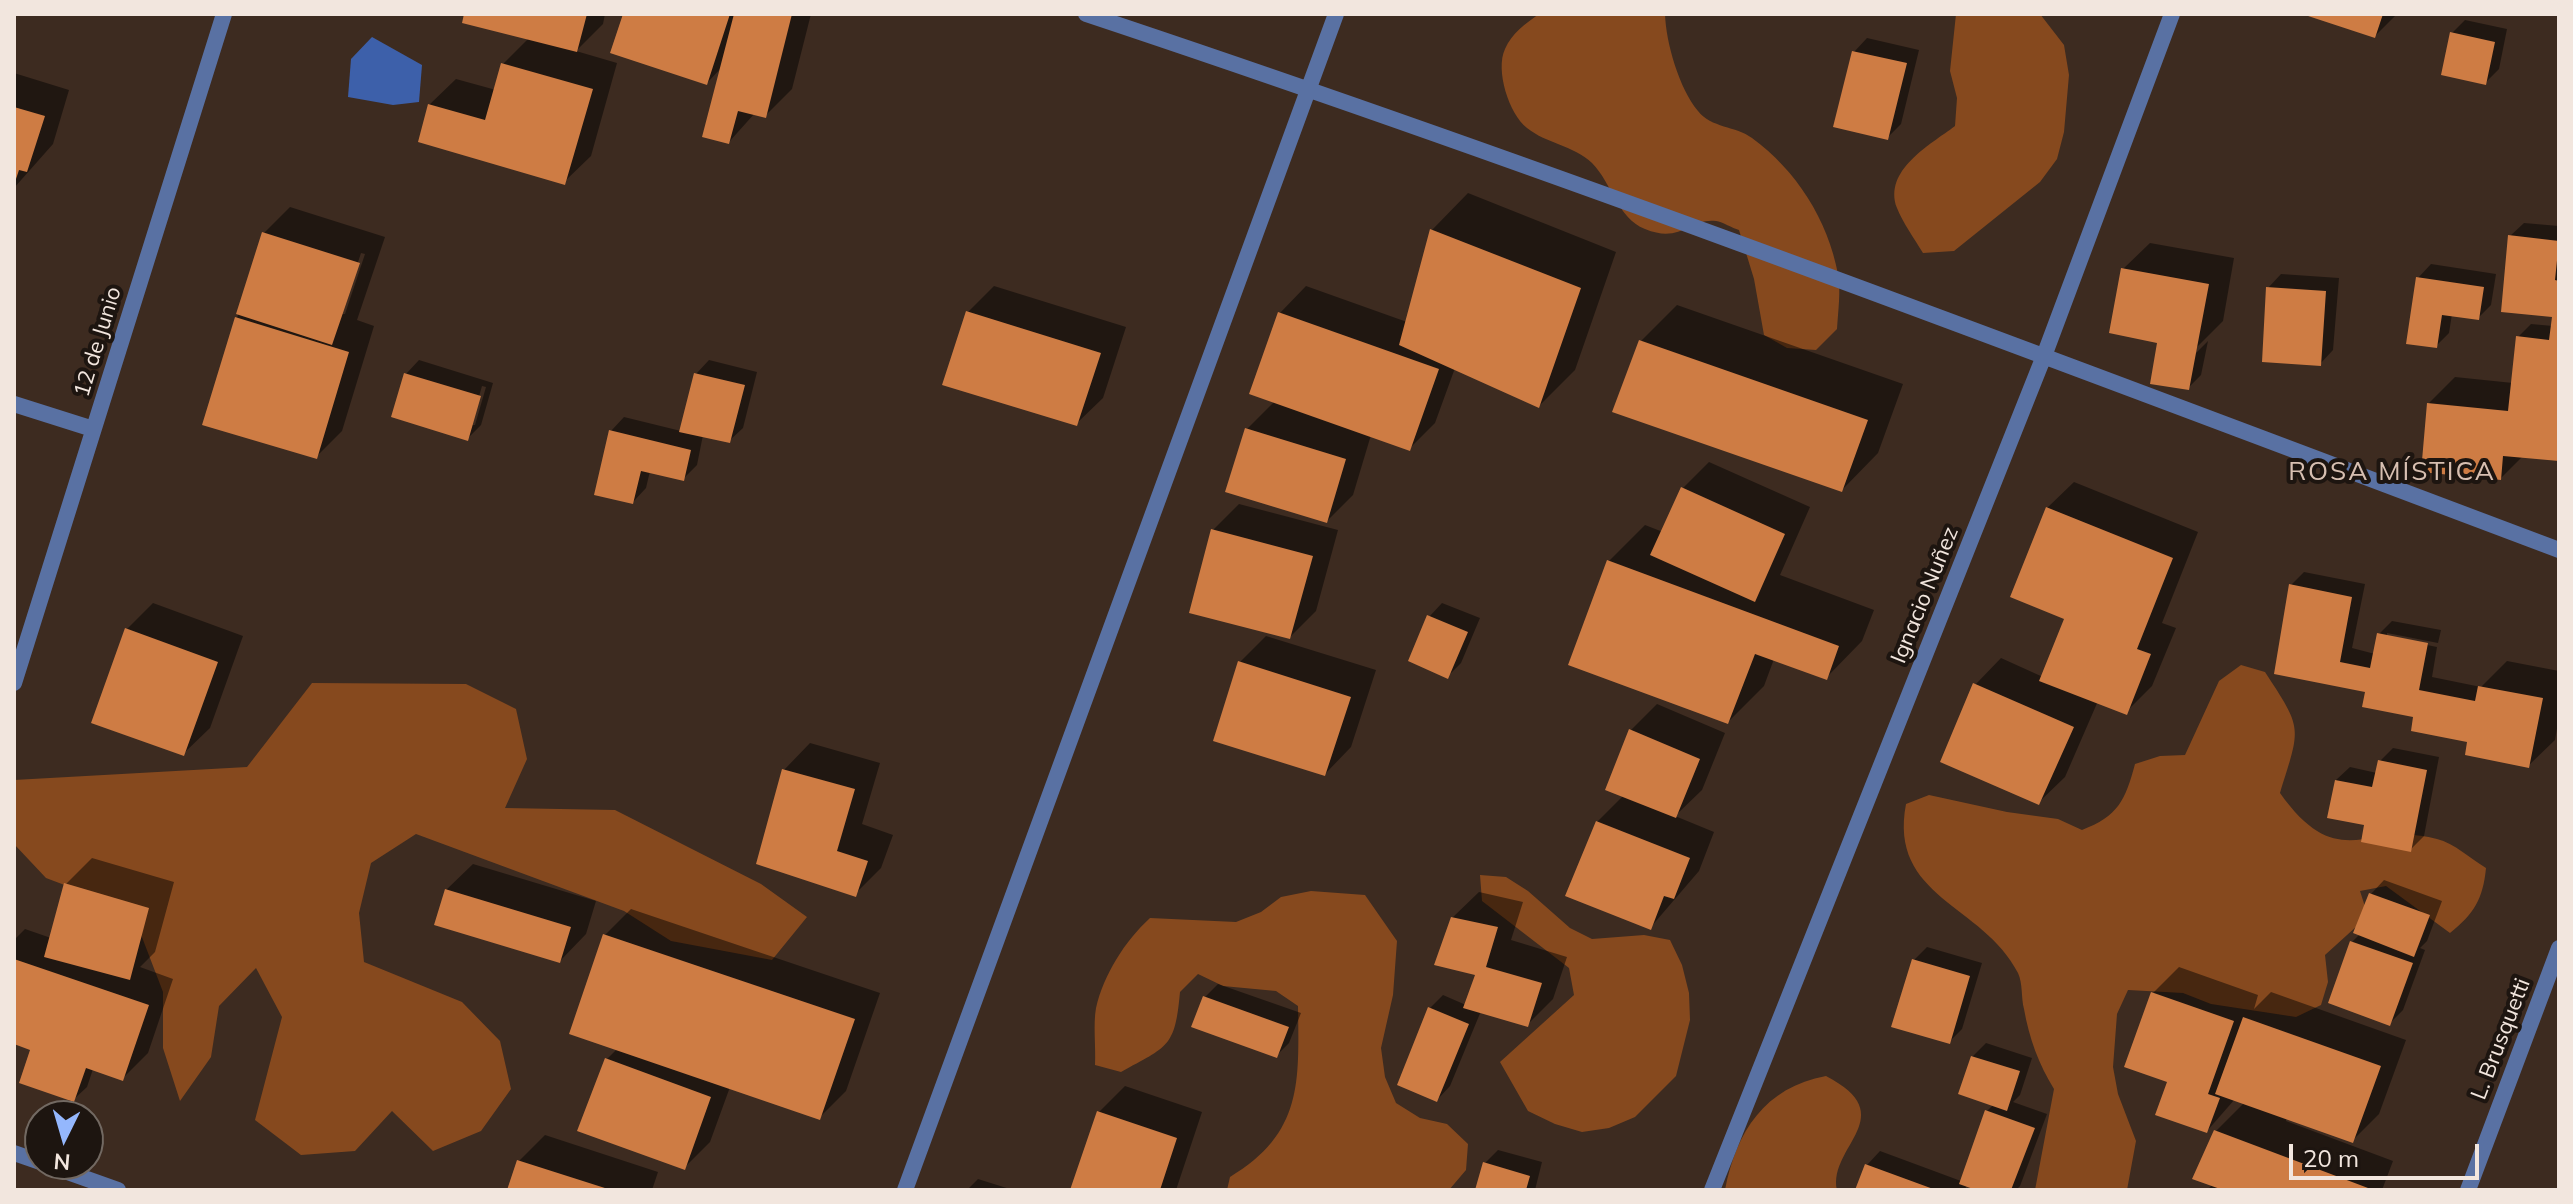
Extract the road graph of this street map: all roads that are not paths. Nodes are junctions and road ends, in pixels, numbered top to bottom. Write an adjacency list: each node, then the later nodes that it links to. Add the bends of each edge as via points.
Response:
1 (224, 14): 8 (street, 12 de Junio)
2 (1086, 14): 5 (street)
3 (1336, 14): 5 (street)
4 (2172, 14): 6 (street, Ignacio Nuñez)
5 (1309, 88): 6 (street); 14 (street)
6 (2044, 356): 9 (street); 15 (street, Ignacio Nuñez)
7 (14, 404): 8 (street)
8 (93, 429): 10 (street, 12 de Junio)
9 (2559, 550)
10 (14, 683)
11 (2559, 948): 16 (street, L. Brusquetti)
12 (90, 1180): 13 (street)
13 (118, 1190)
14 (905, 1190)
15 (1712, 1190)
16 (2468, 1190)

